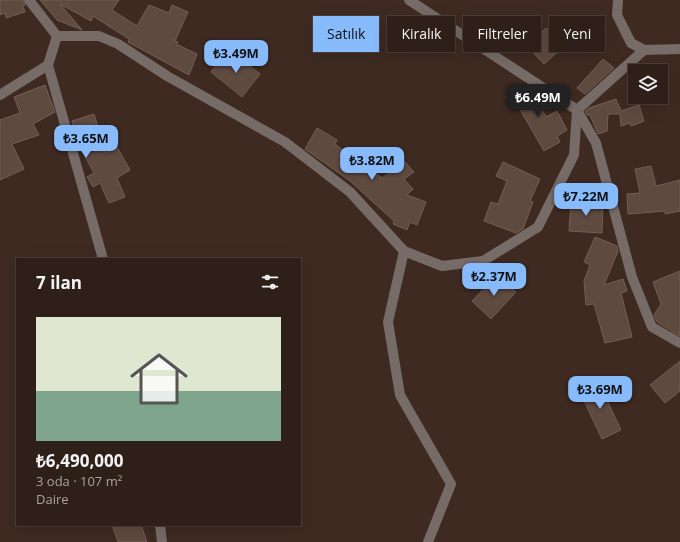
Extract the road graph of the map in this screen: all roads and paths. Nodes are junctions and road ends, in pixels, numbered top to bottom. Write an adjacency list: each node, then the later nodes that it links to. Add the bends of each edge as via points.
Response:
1 (29, 0): 4 (street)
2 (409, 0): 9 (street)
3 (618, 0): 6 (street, via 617,15 632,43)
4 (57, 36): 7 (street); 10 (street, via 99,36 118,44 167,76 285,142 350,192)
5 (680, 49): 6 (street)
6 (644, 50): 9 (street)
7 (48, 65): 8 (street); 11 (street)
8 (0, 95)
9 (577, 110): 10 (street, via 574,155 538,227 483,261 442,266); 12 (street, via 596,143 632,277 652,327)
10 (404, 251): 15 (street, via 388,322 400,395 451,484)
11 (103, 258)
12 (680, 343)
13 (160, 526): 14 (street)
14 (162, 542)
15 (428, 542)

